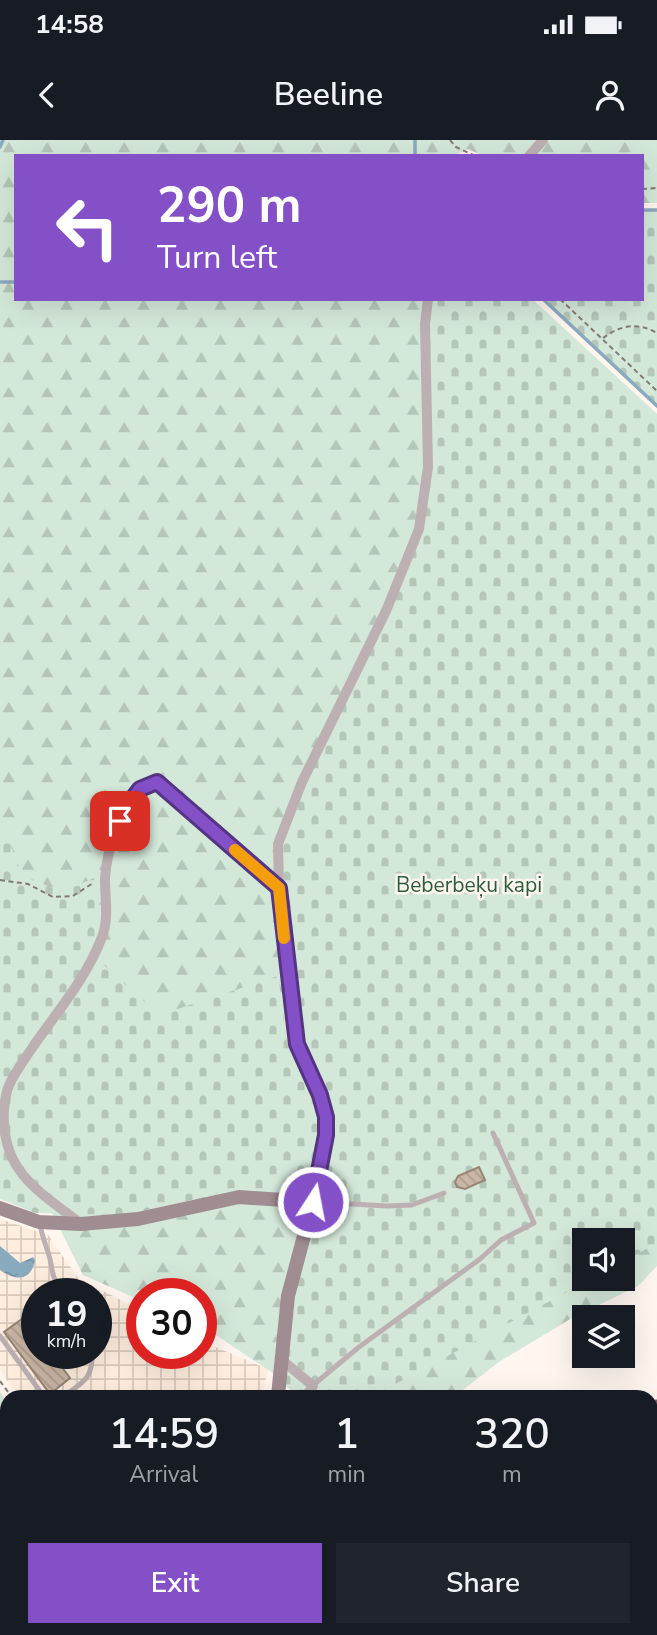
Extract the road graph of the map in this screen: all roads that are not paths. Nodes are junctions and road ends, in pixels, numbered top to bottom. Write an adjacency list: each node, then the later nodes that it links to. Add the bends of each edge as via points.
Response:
1 (543, 140): 2 (street)
2 (531, 154)
3 (428, 301): 4 (street, via 428,467 419,529 386,611 302,782 278,844)
4 (279, 888): 7 (street, via 297,1044 326,1117); 10 (street, via 157,782 140,789 127,806 113,836 105,876 102,937 81,978 8,1089 4,1119 5,1139 20,1173)
5 (493, 1133): 15 (lane, via 534,1223 501,1240)
6 (444, 1193): 7 (lane, via 412,1205)
7 (313, 1202): 10 (street, via 239,1197 138,1219); 13 (street, via 288,1296)
8 (0, 1208): 9 (street)
9 (39, 1222): 10 (street); 11 (lane)
10 (80, 1224)
11 (52, 1278)
12 (0, 1336): 16 (lane)
13 (282, 1360): 15 (street); 18 (street)
14 (91, 1369): 17 (lane, via 87,1379)
15 (313, 1386): 19 (lane)
16 (38, 1390)
17 (72, 1390)
18 (279, 1390)
19 (308, 1390)

